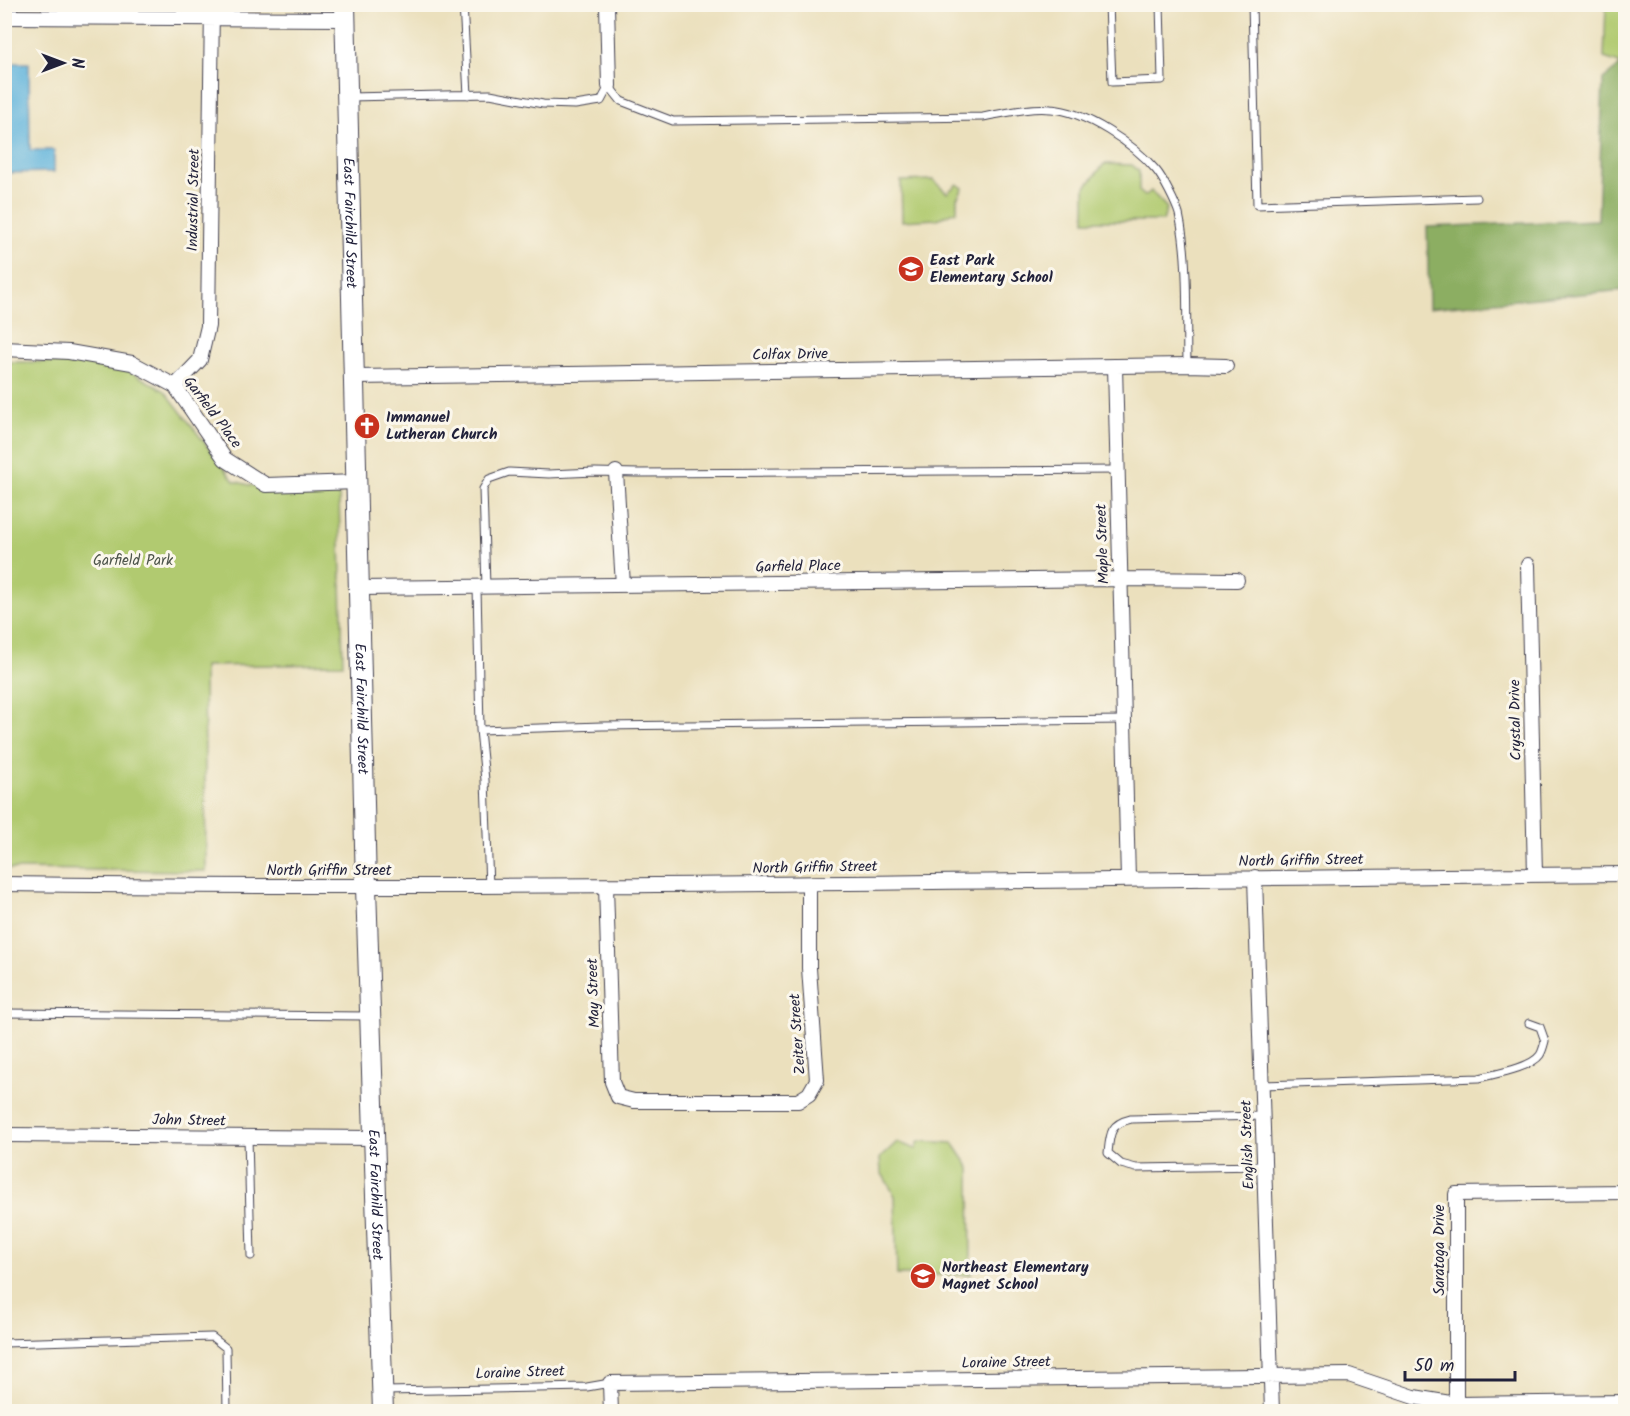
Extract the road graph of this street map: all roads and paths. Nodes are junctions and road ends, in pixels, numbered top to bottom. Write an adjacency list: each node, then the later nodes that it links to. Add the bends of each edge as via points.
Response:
1 (463, 4): 10 (lane)
2 (607, 4): 9 (street)
3 (1110, 4): 4 (lane, via 1112,82 1162,80)
4 (1160, 4)
5 (1252, 4): 12 (lane, via 1257,205)
6 (212, 11): 7 (street); 8 (street); 18 (street, Industrial Street, via 208,326 200,360)
7 (345, 12): 11 (street, East Fairchild Street)
8 (4, 17)
9 (609, 86): 10 (lane, via 602,101 574,105 543,104 490,94); 14 (lane, via 621,101 673,121 983,117 1023,109 1070,112 1087,120 1124,141 1157,171 1179,213)
10 (468, 95): 11 (lane)
11 (346, 97): 17 (street, East Fairchild Street)
12 (1477, 198)
13 (4, 349): 18 (street, Garfield Place, via 69,352 132,363)
14 (1187, 365): 15 (street, Colfax Drive); 16 (street, Colfax Drive)
15 (1115, 366): 17 (street, Colfax Drive); 19 (street, Maple Street)
16 (1226, 366)
17 (355, 376): 21 (street, East Fairchild Street)
18 (175, 386): 21 (street, Garfield Place, via 225,459 266,485)
19 (1117, 470): 20 (lane); 23 (street, Maple Street)
20 (616, 472): 25 (street); 26 (lane, via 508,472 489,479 483,489)
21 (357, 482): 27 (street, East Fairchild Street)
22 (1528, 565): 31 (street, Crystal Drive)
23 (1120, 579): 24 (street, Garfield Place); 25 (street, Garfield Place); 28 (street, Maple Street)
24 (1237, 580)
25 (623, 585): 26 (street, Garfield Place)
26 (482, 587): 27 (street, Garfield Place); 29 (lane)
27 (360, 588): 37 (street, East Fairchild Street)
28 (1125, 720): 29 (lane); 33 (street, Maple Street)
29 (480, 730): 38 (lane)
30 (1626, 874): 31 (street, North Griffin Street)
31 (1534, 875): 32 (street, North Griffin Street)
32 (1255, 877): 33 (street, North Griffin Street); 42 (street, English Street)
33 (1128, 879): 35 (street, North Griffin Street)
34 (4, 884): 37 (street, North Griffin Street)
35 (809, 884): 36 (street, North Griffin Street); 43 (street, Zeiter Street, via 809,968 817,1080 809,1094 798,1101 633,1101)
36 (606, 886): 38 (street, North Griffin Street); 43 (street, May Street, via 612,1082)
37 (366, 887): 38 (street, North Griffin Street); 40 (street, East Fairchild Street)
38 (489, 887)
39 (4, 1013): 40 (lane)
40 (370, 1016): 47 (street, East Fairchild Street)
41 (1529, 1023): 42 (lane, via 1540,1026 1545,1041 1540,1055 1532,1062 1479,1078)
42 (1262, 1085): 44 (street, English Street)
43 (618, 1097)
44 (1263, 1116): 48 (street, English Street); 48 (lane, via 1131,1119 1119,1122 1111,1133 1108,1153 1121,1164 1136,1168)
45 (4, 1135): 46 (street, John Street)
46 (248, 1137): 47 (street, John Street); 50 (lane)
47 (374, 1138): 54 (street, East Fairchild Street)
48 (1264, 1166): 52 (street, English Street)
49 (1626, 1192): 56 (street, Saratoga Drive, via 1455,1194)
50 (251, 1256)
51 (4, 1343): 57 (lane, via 212,1337 226,1348)
52 (1270, 1376): 53 (street, Loraine Street); 56 (street, Loraine Street, via 1349,1375 1414,1397); 60 (street, English Street)
53 (610, 1383): 54 (lane, Loraine Street); 59 (street)
54 (383, 1392): 58 (street, East Fairchild Street)
55 (1626, 1402): 56 (street, Loraine Street)
56 (1456, 1404)
57 (227, 1412)
58 (383, 1412)
59 (611, 1412)
60 (1272, 1412)

